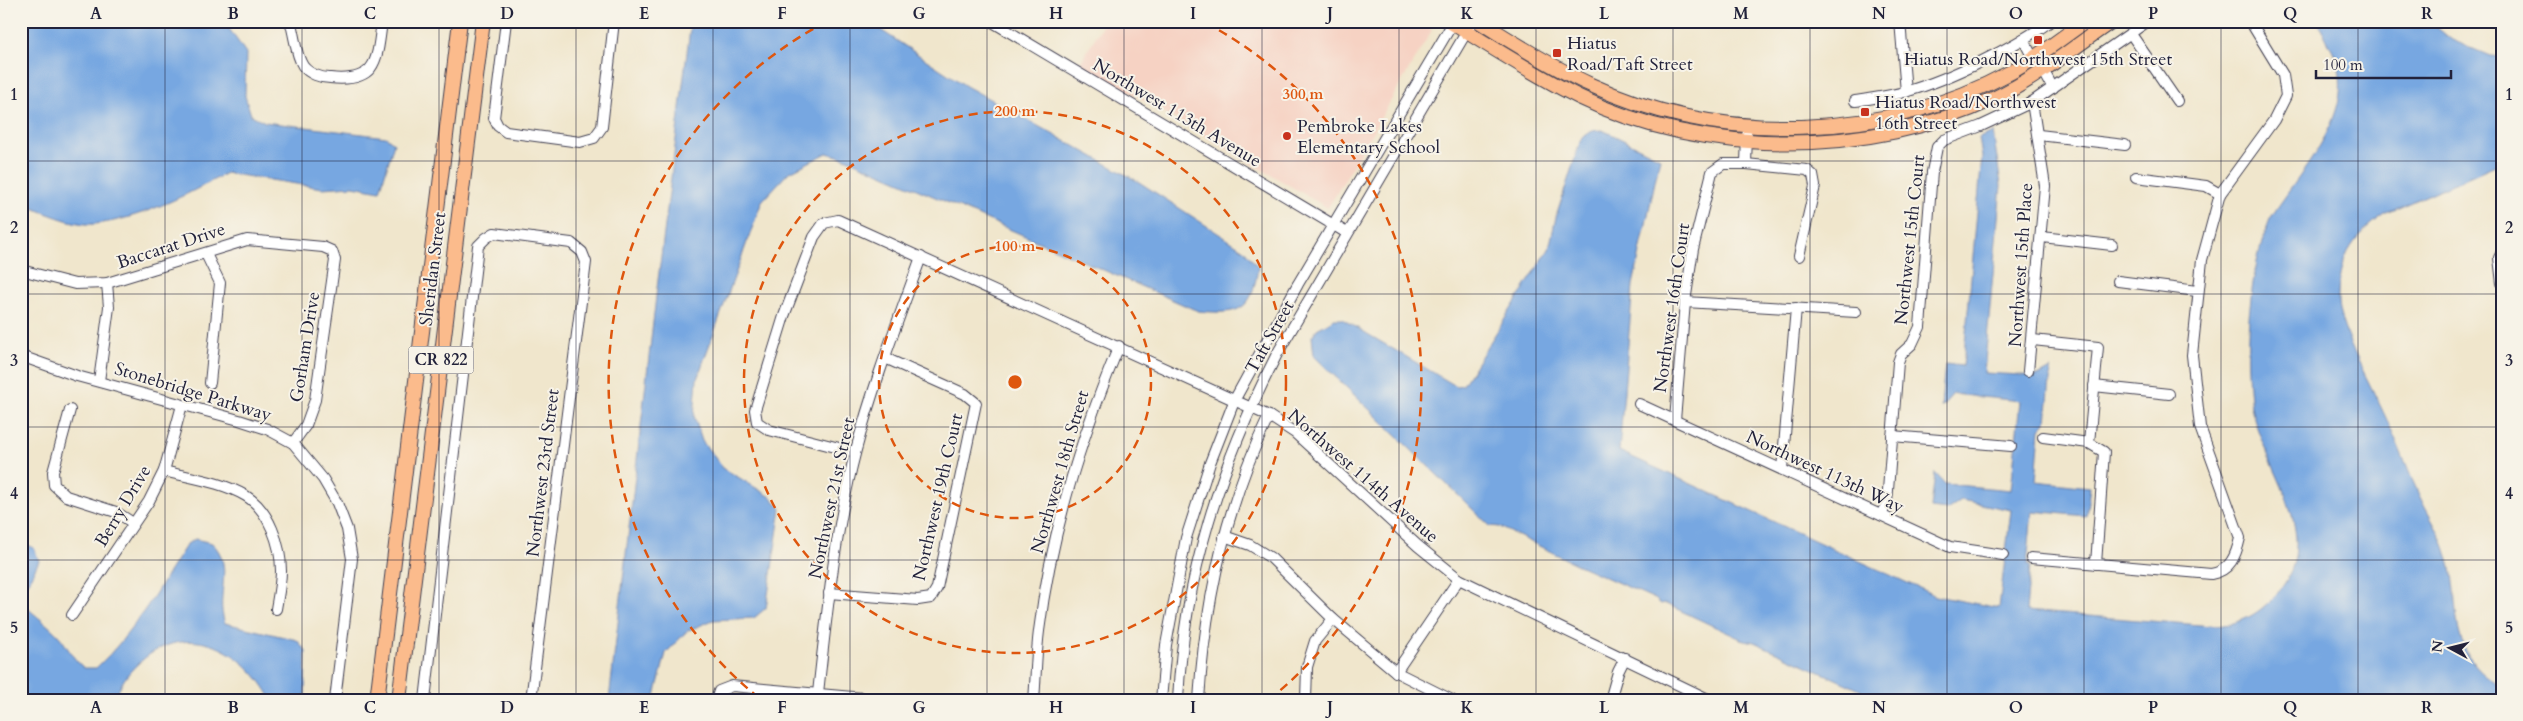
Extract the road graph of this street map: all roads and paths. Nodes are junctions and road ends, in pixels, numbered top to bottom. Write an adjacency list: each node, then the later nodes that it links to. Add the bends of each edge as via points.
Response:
1 (290, 21): 2 (street, via 304,66 326,78 348,80 363,76 371,68)
2 (382, 21)
3 (460, 21): 94 (main road, Sheridan Street / CR 822)
4 (483, 21): 95 (main road, Sheridan Street / CR 822)
5 (506, 21): 6 (street, via 494,118 498,126 506,132 580,142 594,138 602,127)
6 (614, 21)
7 (991, 21): 35 (street, Northwest 113th Avenue)
8 (1479, 21): 26 (main road, via 1542,60 1600,89 1696,118)
9 (1900, 21): 22 (street)
10 (2051, 21): 18 (street)
11 (2086, 21): 19 (main road)
12 (2112, 21): 20 (main road)
13 (2148, 21): 17 (street)
14 (2250, 21): 34 (street, via 2283,75 2286,96 2274,120)
15 (1452, 22): 16 (main road); 30 (street, Taft Street)
16 (1469, 27): 28 (main road, via 1580,98 1625,116 1674,129); 32 (street, Taft Street)
17 (2131, 34): 21 (street); 24 (street)
18 (2022, 39): 19 (street); 22 (street)
19 (2034, 58): 20 (main road); 26 (main road, via 1952,97 1875,120 1821,126)
20 (2043, 70): 21 (street); 28 (main road, via 1996,98 1912,129 1822,143)
21 (2053, 88): 25 (street)
22 (1906, 92): 23 (street)
23 (1855, 101)
24 (2177, 101)
25 (2032, 102): 27 (street, Northwest 15th Place); 68 (street, Northwest 15th Court, via 1941,142 1936,152 1920,327 1898,362)
26 (1746, 124): 28 (street)
27 (2039, 135): 29 (street); 37 (street, Northwest 15th Place, via 2045,186)
28 (1747, 142): 31 (street)
29 (2125, 145)
30 (1370, 164): 32 (street); 35 (street, Taft Street)
31 (1746, 164): 42 (street, via 1797,168 1812,175 1815,186); 49 (street, Northwest 16th Court, via 1723,164 1712,172 1693,249)
32 (1384, 172): 36 (street, Taft Street)
33 (2136, 177): 34 (street, via 2206,186)
34 (2220, 194): 48 (street)
35 (1333, 225): 36 (street, Northwest 113th Avenue); 61 (street, Taft Street)
36 (1347, 233): 64 (street, Taft Street)
37 (2042, 237): 38 (street); 52 (street, Northwest 15th Place)
38 (2112, 245)
39 (332, 251): 41 (street, Baccarat Drive, via 323,247 247,240); 71 (street, Gorham Drive, via 335,260 315,400 306,425)
40 (2502, 252): 46 (street, via 2499,258)
41 (206, 254): 47 (street, Baccarat Drive); 58 (street, via 220,283)
42 (1799, 256)
43 (921, 257): 53 (street, Northwest 114th Avenue); 55 (street, Northwest 21st Street); 73 (street, Northwest 114th Avenue, via 838,220 824,223 814,237 784,316 755,410 757,422 769,430)
44 (21, 270): 47 (street, Baccarat Drive, via 75,284)
45 (2118, 281): 48 (street)
46 (2502, 283)
47 (107, 284): 57 (street, via 109,307)
48 (2197, 291): 81 (street, via 2192,355 2200,427 2240,538 2232,561 2226,568 2211,574)
49 (1685, 302): 50 (street); 67 (street, Northwest 16th Court)
50 (1796, 308): 51 (street); 74 (street)
51 (1856, 312)
52 (2033, 340): 56 (street, Northwest 15th Place); 59 (street, via 2098,347)
53 (1119, 346): 61 (street, Northwest 114th Avenue); 99 (street, Northwest 18th Street, via 1100,392 1062,514 1039,632)
54 (21, 356): 57 (street, Stonebridge Parkway)
55 (885, 358): 73 (street, Northwest 21st Street); 83 (street, Northwest 19th Court, via 965,394 976,403 937,588 930,598 918,600)
56 (2028, 371)
57 (99, 381): 63 (street, Stonebridge Parkway)
58 (210, 383)
59 (2094, 386): 60 (street); 70 (street)
60 (2169, 394)
61 (1235, 400): 64 (street, Northwest 114th Avenue); 84 (street, Taft Street, via 1186,538)
62 (1639, 404): 67 (street, Northwest 113th Way)
63 (182, 405): 71 (street, Stonebridge Parkway, via 267,429); 75 (street, Berry Drive)
64 (1250, 407): 66 (street, Northwest 114th Avenue); 85 (street, Taft Street, via 1224,470 1202,543)
65 (70, 410): 77 (street, via 53,472 54,485 66,496 116,512)
66 (1269, 416): 78 (street, via 1240,484); 82 (street, Northwest 114th Avenue, via 1295,433 1418,546)
67 (1675, 420): 74 (street, Northwest 113th Way)
68 (1892, 436): 72 (street); 76 (street, Northwest 15th Court, via 1887,503)
69 (2043, 437): 70 (street)
70 (2089, 442): 81 (street, via 2104,452)
71 (293, 443): 93 (street, Stonebridge Parkway, via 323,479 337,503 347,529 352,559)
72 (2011, 446)
73 (855, 452): 83 (street, Northwest 21st Street)
74 (1782, 470): 76 (street, Northwest 113th Way)
75 (164, 471): 77 (street, Berry Drive); 86 (street, via 214,484 247,497 267,519 277,538 282,571)
76 (1881, 515): 79 (street, Northwest 113th Way, via 1950,547)
77 (133, 523): 87 (street, Berry Drive)
78 (1224, 536): 88 (street, via 1250,545 1271,558); 102 (street, via 1202,647)
79 (2002, 555)
80 (2031, 558): 81 (street)
81 (2096, 564)
82 (1459, 579): 89 (street, Northwest 114th Avenue); 90 (street)
83 (830, 593): 91 (street, Northwest 21st Street)
84 (1173, 602): 85 (street); 100 (street, Taft Street)
85 (1189, 605): 101 (street, Taft Street)
86 (276, 609)
87 (72, 615)
88 (1334, 619): 90 (street); 103 (street, via 1315,641 1307,668)
89 (1625, 658): 105 (street); 106 (street, Northwest 114th Avenue)
90 (1396, 672): 104 (street)
91 (818, 693): 92 (street, via 732,686); 98 (street)
92 (717, 695)
93 (335, 700)
94 (377, 700)
95 (399, 700)
96 (424, 700): 97 (street, Northwest 23rd Street, via 478,246 494,234 571,243 582,252 586,262)
97 (531, 700)
98 (886, 700)
99 (1034, 700)
100 (1162, 700)
101 (1178, 700)
102 (1199, 700)
103 (1306, 700)
104 (1452, 700)
105 (1610, 700)
106 (1710, 700)

